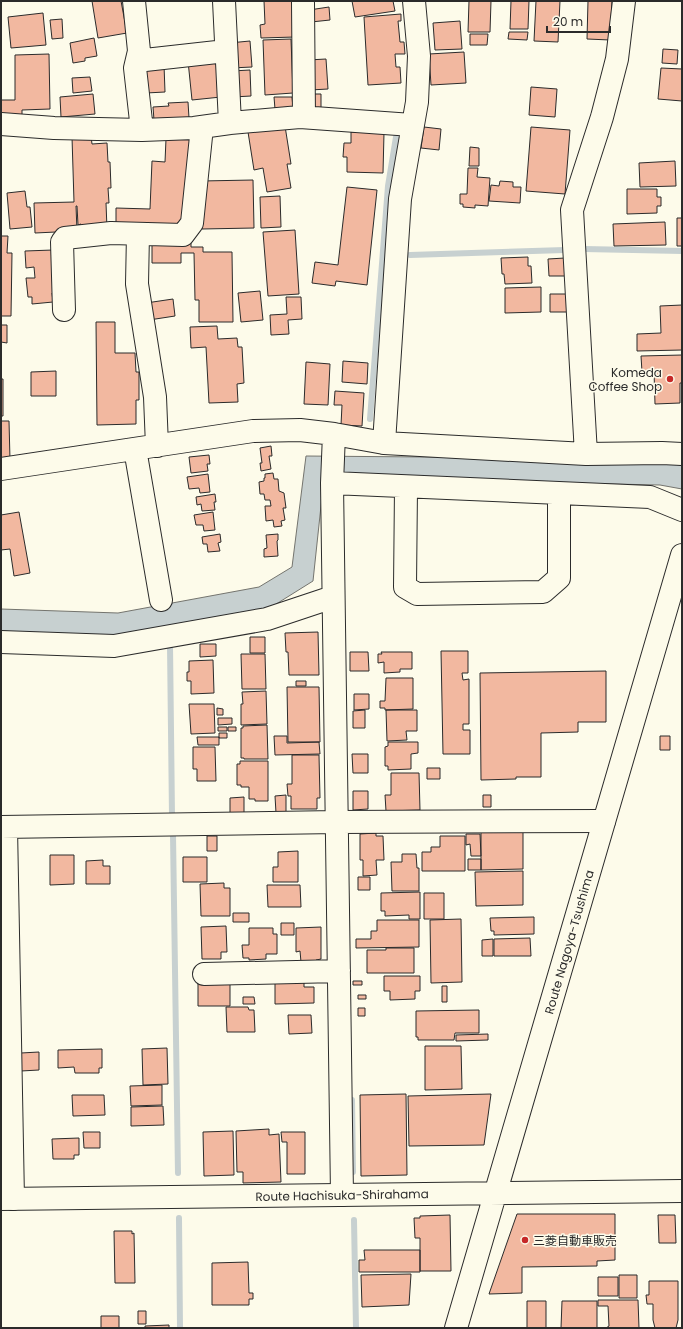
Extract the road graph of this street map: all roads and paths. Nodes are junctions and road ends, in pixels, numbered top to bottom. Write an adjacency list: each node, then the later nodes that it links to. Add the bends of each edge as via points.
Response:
1 (134, 1): 7 (street)
2 (224, 1): 6 (street)
3 (414, 1): 11 (street, via 419,56 417,102)
4 (624, 1): 19 (street, via 618,59 572,210)
5 (303, 3): 8 (street)
6 (226, 51): 7 (street, via 145,60); 9 (street)
7 (138, 58): 13 (street, via 136,68)
8 (304, 117): 9 (street); 11 (street)
9 (230, 123): 12 (street)
10 (1, 124): 13 (street)
11 (412, 125): 17 (street, via 400,199)
12 (202, 127): 13 (street); 14 (street, via 192,222 183,235)
13 (142, 130)
14 (138, 234): 15 (street, via 111,233 64,238); 18 (street, via 137,284 155,397)
15 (64, 310)
16 (334, 438): 17 (street); 18 (street, via 300,430 253,431); 22 (street)
17 (384, 443): 19 (street)
18 (146, 447): 21 (street); 28 (street)
19 (586, 454): 20 (street)
20 (682, 454)
21 (1, 469)
22 (332, 482): 23 (street); 27 (street)
23 (406, 488): 24 (street); 24 (street, via 405,587 417,594 543,592 559,578)
24 (559, 494): 25 (street, via 650,498)
25 (682, 510)
26 (682, 555): 30 (street, Route Nagoya-Tsushima)
27 (333, 597): 29 (street, via 267,619 114,646); 31 (street)
28 (161, 600)
29 (1, 642)
30 (604, 821): 31 (street); 36 (street, Route Nagoya-Tsushima)
31 (337, 822): 32 (street); 33 (street)
32 (3, 827): 38 (street)
33 (339, 971): 34 (street); 37 (street)
34 (204, 974)
35 (682, 1191): 36 (street, Route Hachisuka-Shirahama)
36 (495, 1194): 37 (street, Route Hachisuka-Shirahama); 39 (street, Route Nagoya-Tsushima)
37 (342, 1196): 38 (street, Route Hachisuka-Shirahama)
38 (7, 1199)
39 (456, 1328)

